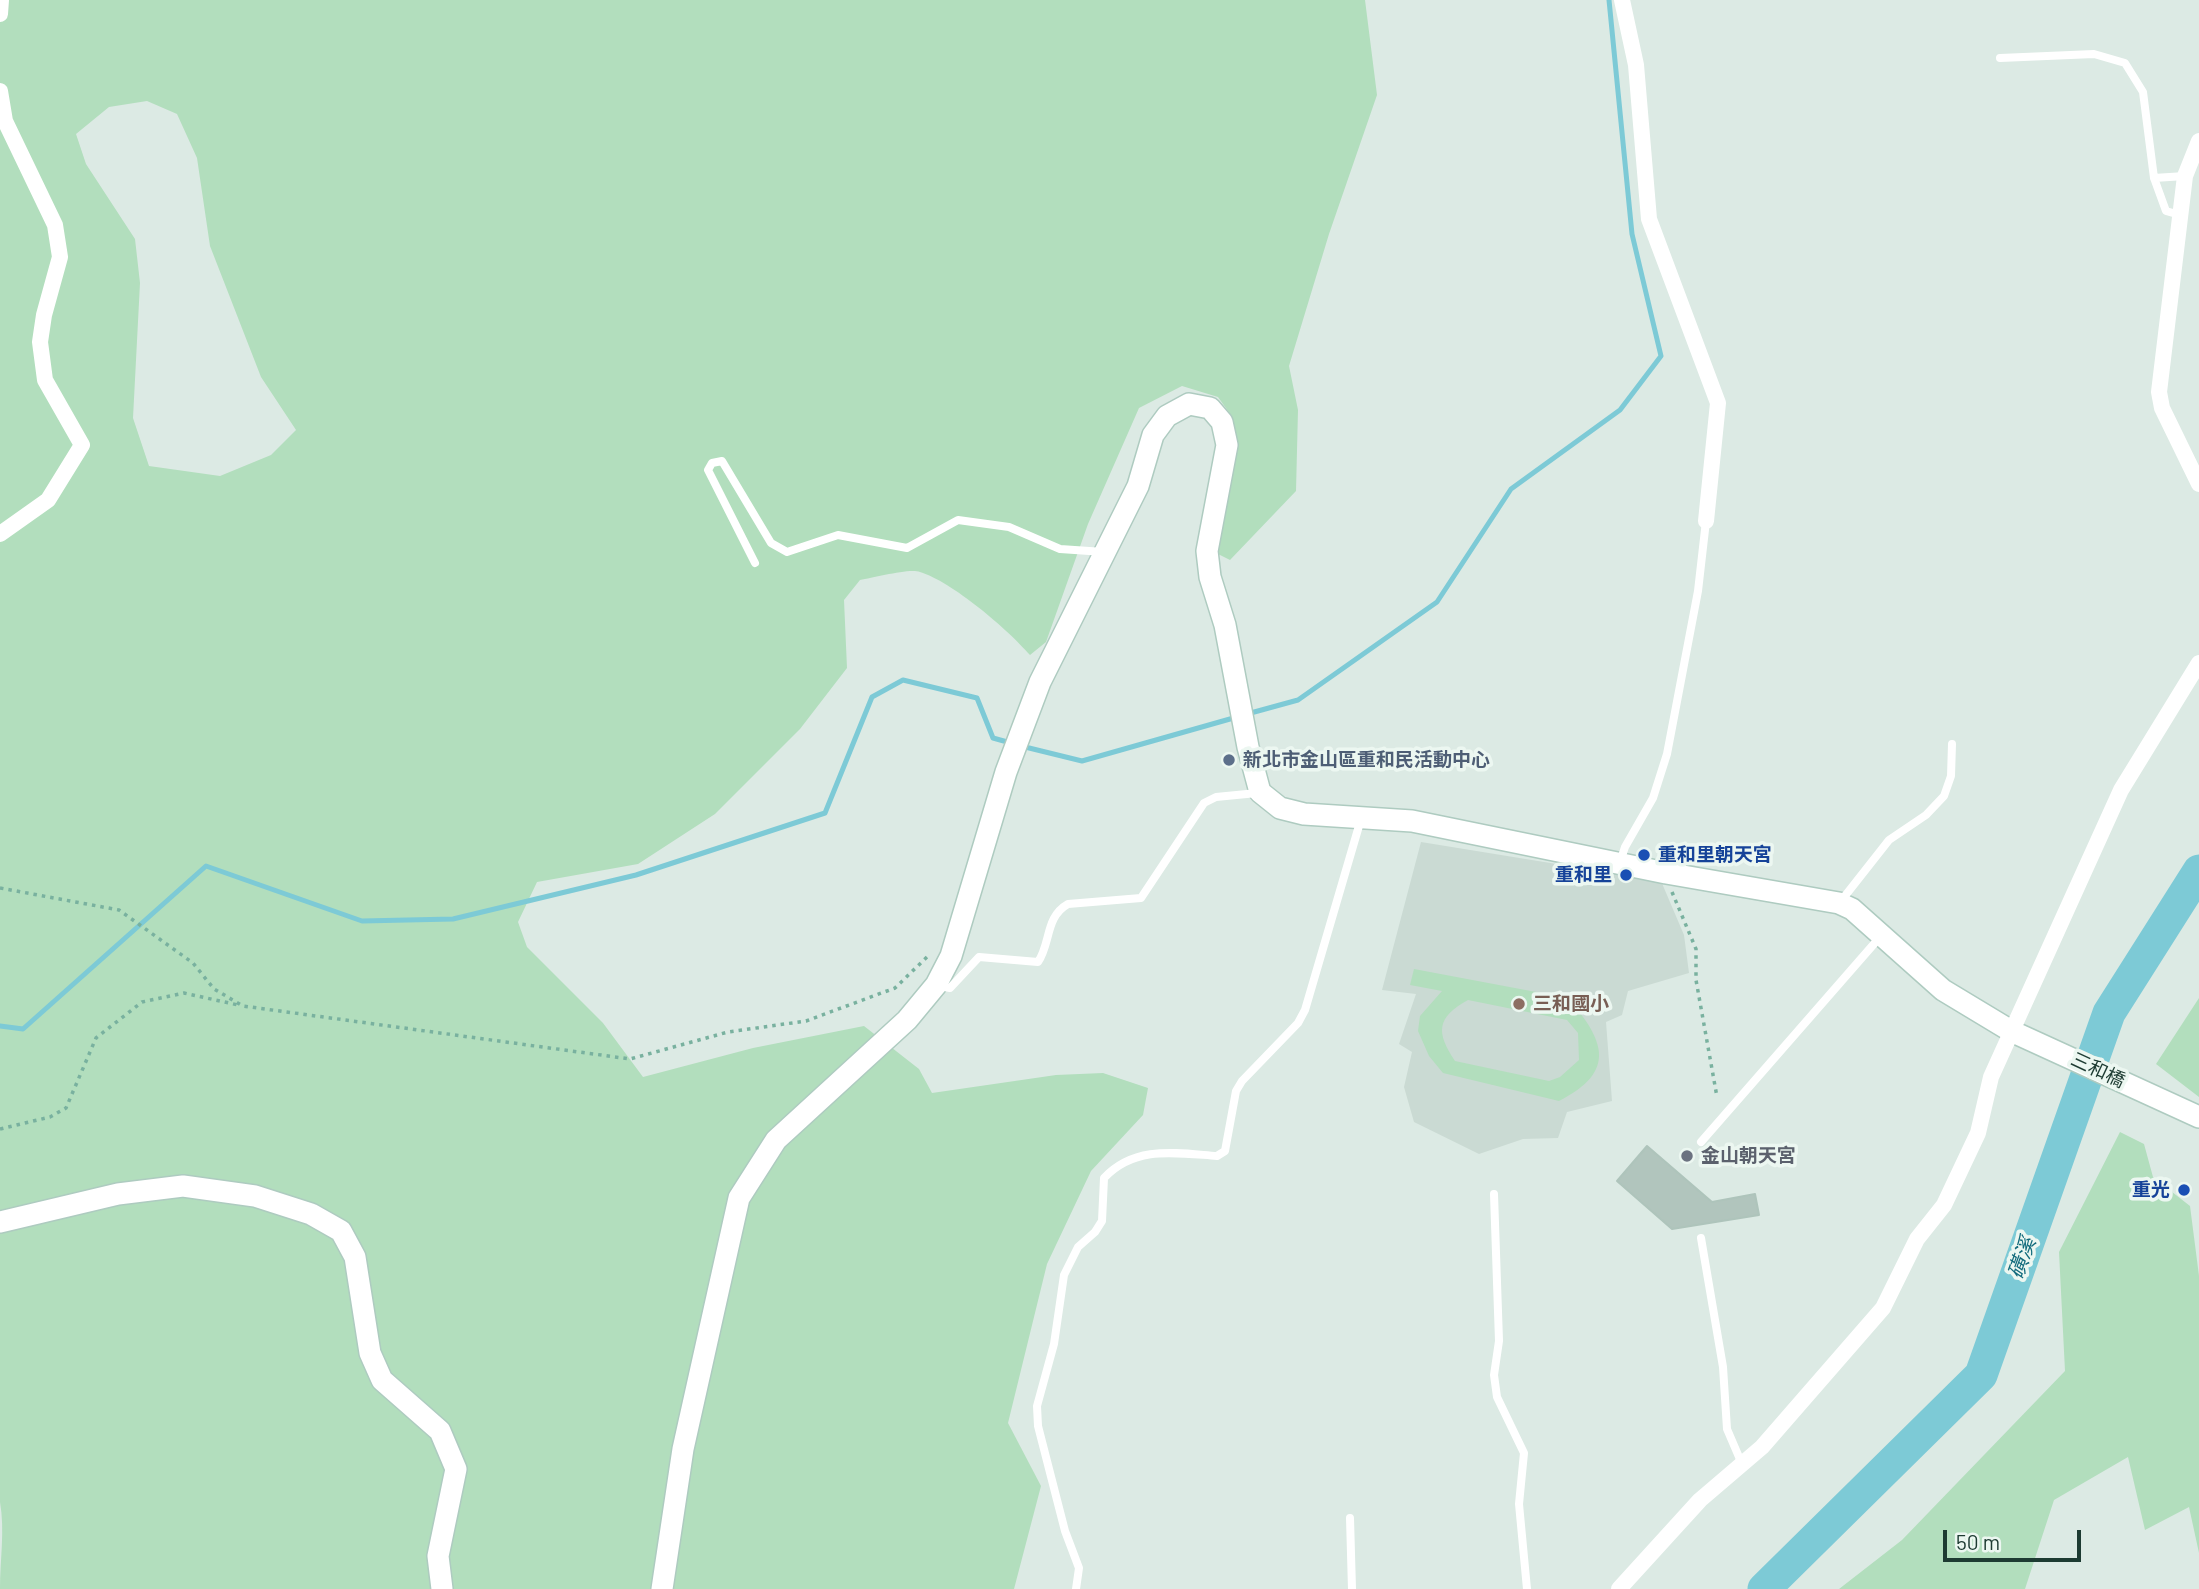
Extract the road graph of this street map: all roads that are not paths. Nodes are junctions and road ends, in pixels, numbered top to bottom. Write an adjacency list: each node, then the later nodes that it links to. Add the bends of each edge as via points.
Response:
1 (1, 0): 3 (street)
2 (1622, 0): 11 (street, via 1636,65 1648,219 1718,403)
3 (0, 14)
4 (2000, 58): 8 (lane, via 2094,54 2125,63 2143,92)
5 (0, 92): 12 (street, via 5,121 55,225 60,257 40,342 45,380 82,445 48,500)
6 (2199, 141): 7 (street)
7 (2185, 176): 8 (lane); 9 (street)
8 (2154, 178): 9 (lane, via 2166,211)
9 (2180, 215): 10 (street, via 2159,392 2162,408)
10 (2199, 484)
11 (1706, 522): 19 (lane, via 1698,591 1667,754 1653,798)
12 (0, 534)
13 (1106, 552): 14 (lane, via 1060,550 1009,527 958,520 907,548 838,535 787,552 771,543 722,461 712,463 708,470); 17 (street, via 1138,486 1153,435 1167,416 1189,404 1210,408 1222,422 1227,445 1208,551 1210,577 1225,625); 22 (street, via 1040,682 1006,772 951,956)
14 (755, 563)
15 (2199, 663): 23 (street, via 2121,790)
16 (1952, 744): 20 (lane, via 1951,776 1944,796 1926,816 1889,840)
17 (1260, 792): 18 (street, via 1280,808); 22 (lane, via 1216,797 1204,803 1141,898 1061,908 1053,916 1038,962 979,957 950,988)
18 (1362, 818): 19 (street, via 1412,821); 33 (lane, via 1305,1010 1236,1091 1225,1150 1217,1157 1147,1153 1114,1167 1104,1178 1101,1222 1078,1247 1064,1275 1054,1344 1037,1406 1065,1531 1079,1568)
19 (1620, 862): 20 (street)
20 (1839, 903): 21 (street, 三和橋)
21 (1881, 935): 23 (street, 三和橋, via 1943,990); 25 (lane)
22 (936, 985): 32 (street, via 907,1020 776,1140 739,1198 683,1449)
23 (2017, 1033): 24 (street, 三和橋); 29 (street, via 1991,1077 1978,1133 1944,1205 1917,1239 1883,1308)
24 (2199, 1117)
25 (1701, 1142)
26 (1494, 1194): 35 (lane, via 1499,1341 1494,1375 1497,1397 1524,1453 1519,1504)
27 (0, 1222): 31 (street, via 118,1194 183,1186 255,1196 312,1214 341,1231 355,1257 370,1353 382,1380 440,1431 456,1469 438,1556)
28 (1702, 1238): 29 (lane, via 1723,1367 1727,1429)
29 (1742, 1464): 36 (street, via 1700,1500)
30 (1350, 1518): 34 (lane)
31 (442, 1589)
32 (662, 1589)
33 (1076, 1589)
34 (1352, 1589)
35 (1527, 1589)
36 (1619, 1589)

